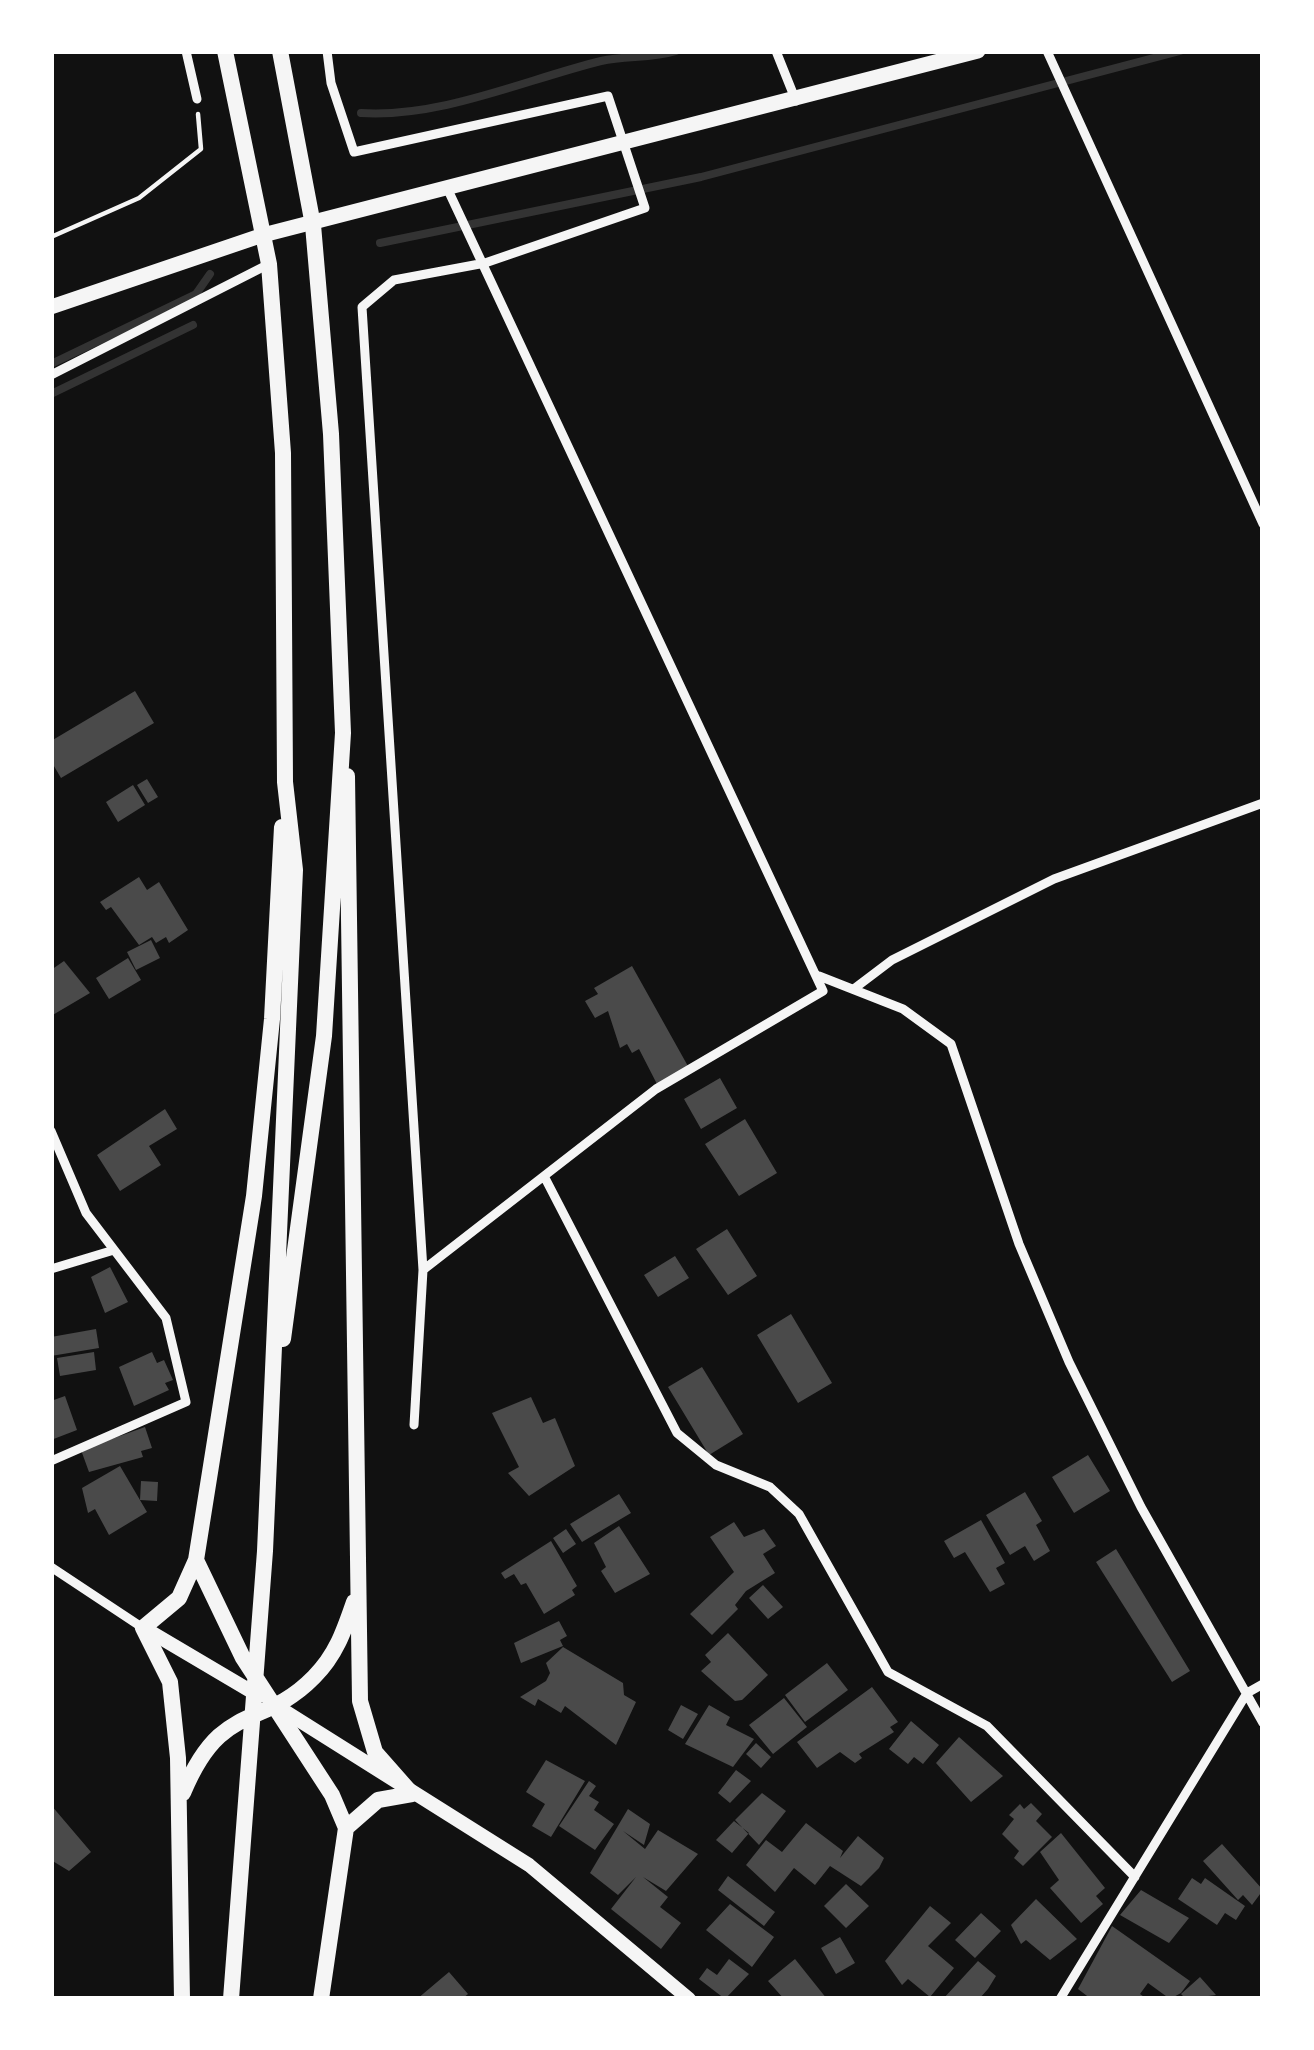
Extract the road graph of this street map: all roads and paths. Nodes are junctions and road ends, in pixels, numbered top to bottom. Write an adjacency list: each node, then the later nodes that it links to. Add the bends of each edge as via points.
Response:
1 (186, 51): 8 (street)
2 (225, 51): 13 (highway)
3 (280, 51): 12 (highway)
4 (327, 51): 10 (street, via 354,152 608,96)
5 (776, 51): 9 (street)
6 (978, 51): 9 (main road)
7 (1047, 51): 19 (street)
8 (197, 99): 14 (path, via 201,149 139,198)
9 (796, 101): 10 (main road)
10 (623, 142): 11 (main road); 15 (street, via 644,208)
11 (448, 190): 12 (main road); 15 (street)
12 (313, 225): 13 (main road); 20 (highway, via 332,434)
13 (263, 235): 16 (highway); 17 (main road)
14 (51, 237)
15 (485, 263): 23 (street); 29 (street, via 394,280 362,308)
16 (269, 264): 18 (street); 21 (highway, via 283,452)
17 (51, 307)
18 (51, 374)
19 (1263, 524)
20 (343, 733): 30 (highway, via 324,1036); 35 (highway, via 351,825)
21 (285, 782): 30 (highway, via 295,870); 33 (highway, via 254,1196)
22 (1263, 803): 24 (street, via 1054,879 892,960)
23 (819, 976): 24 (street); 26 (street, via 823,992 656,1089)
24 (855, 988): 38 (street, via 903,1009 951,1044 1069,1362)
25 (51, 1131): 27 (street, via 69,1182)
26 (544, 1176): 29 (street); 44 (street, via 677,1433 716,1465 770,1487 799,1514 888,1672 987,1726)
27 (114, 1250): 28 (street); 32 (street, via 166,1318 186,1402)
28 (51, 1269)
29 (423, 1270): 31 (street)
30 (273, 1405): 46 (highway)
31 (414, 1426)
32 (51, 1461)
33 (196, 1560): 36 (highway, via 179,1598); 39 (highway, via 212,1603)
34 (51, 1567): 36 (street)
35 (358, 1591): 39 (highway, via 338,1650 311,1682); 41 (highway, via 360,1700 374,1752)
36 (143, 1628): 39 (main road); 42 (highway, via 170,1682)
37 (1263, 1684): 38 (street)
38 (1247, 1693): 40 (street); 44 (street)
39 (272, 1703): 41 (main road); 42 (highway, via 213,1739); 43 (highway)
40 (1263, 1723)
41 (412, 1794): 43 (highway, via 378,1800); 48 (main road, via 529,1865)
42 (181, 1800): 45 (highway)
43 (346, 1828): 47 (highway)
44 (1135, 1877): 49 (street)
45 (182, 1999)
46 (231, 1999)
47 (321, 1999)
48 (689, 1999)
49 (1060, 1999)

